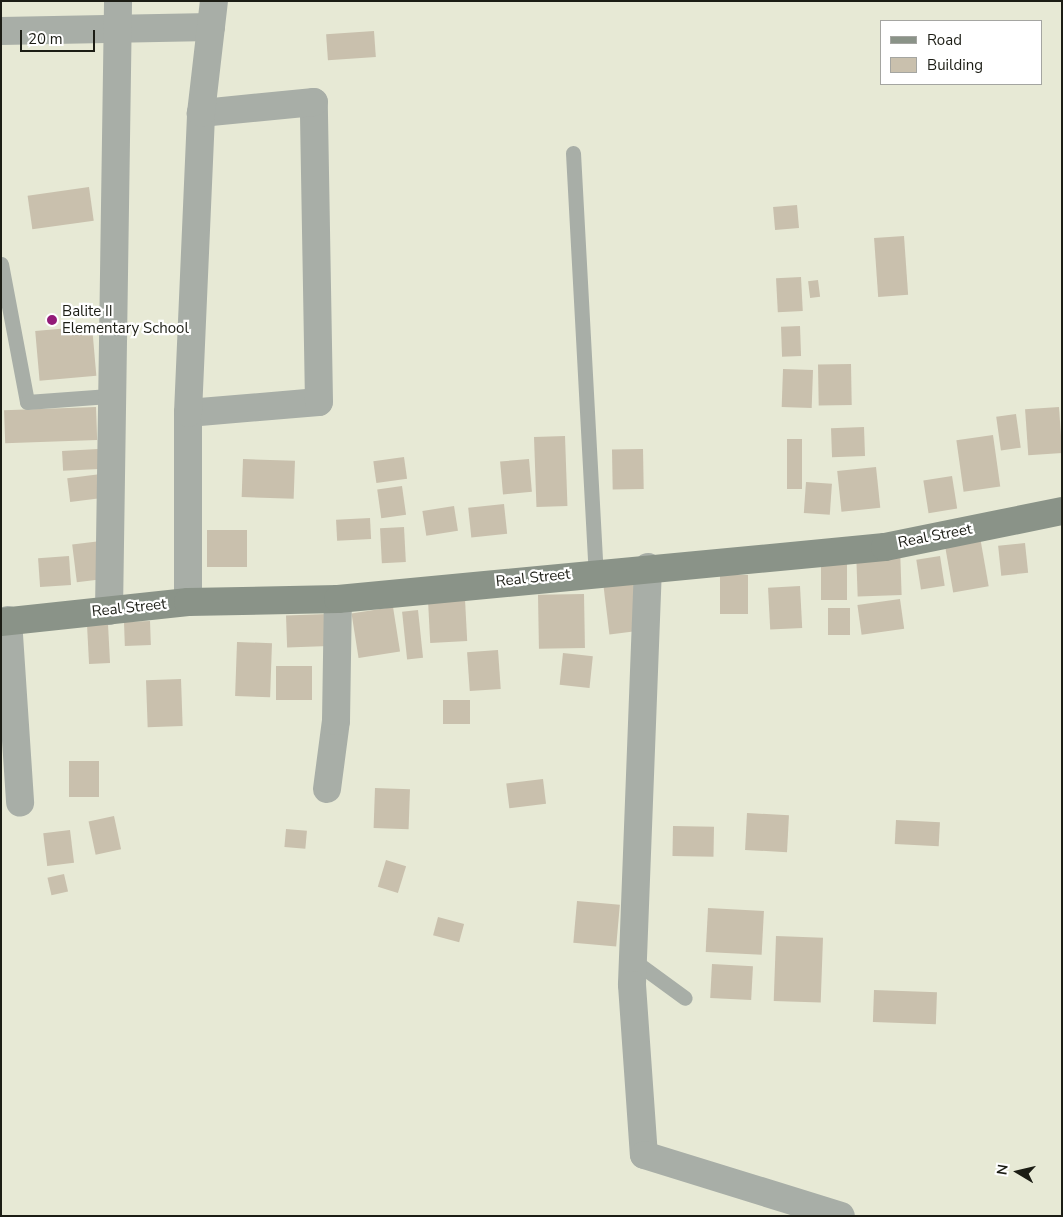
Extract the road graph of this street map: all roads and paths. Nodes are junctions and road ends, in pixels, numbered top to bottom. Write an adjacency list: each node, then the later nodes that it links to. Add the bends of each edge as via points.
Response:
1 (118, 1): 3 (street)
2 (213, 14): 3 (street); 5 (street)
3 (117, 29): 4 (street); 8 (street)
4 (1, 31)
5 (201, 113): 9 (street); 9 (street, via 314,102 319,402)
6 (573, 153): 12 (lane)
7 (1, 264): 8 (lane, via 26,402)
8 (109, 396): 15 (street)
9 (188, 413): 14 (street)
10 (1062, 511): 11 (street, Real Street, via 885,547)
11 (648, 568): 12 (street, Real Street); 19 (street)
12 (596, 572): 13 (street, Real Street)
13 (338, 599): 14 (street, Real Street); 17 (street, via 336,721)
14 (188, 602): 15 (street, Real Street)
15 (109, 611): 16 (street, Real Street)
16 (5, 621): 18 (street)
17 (326, 789)
18 (20, 803)
19 (633, 960): 20 (lane); 21 (street, via 644,1155)
20 (686, 998)
21 (840, 1216)

